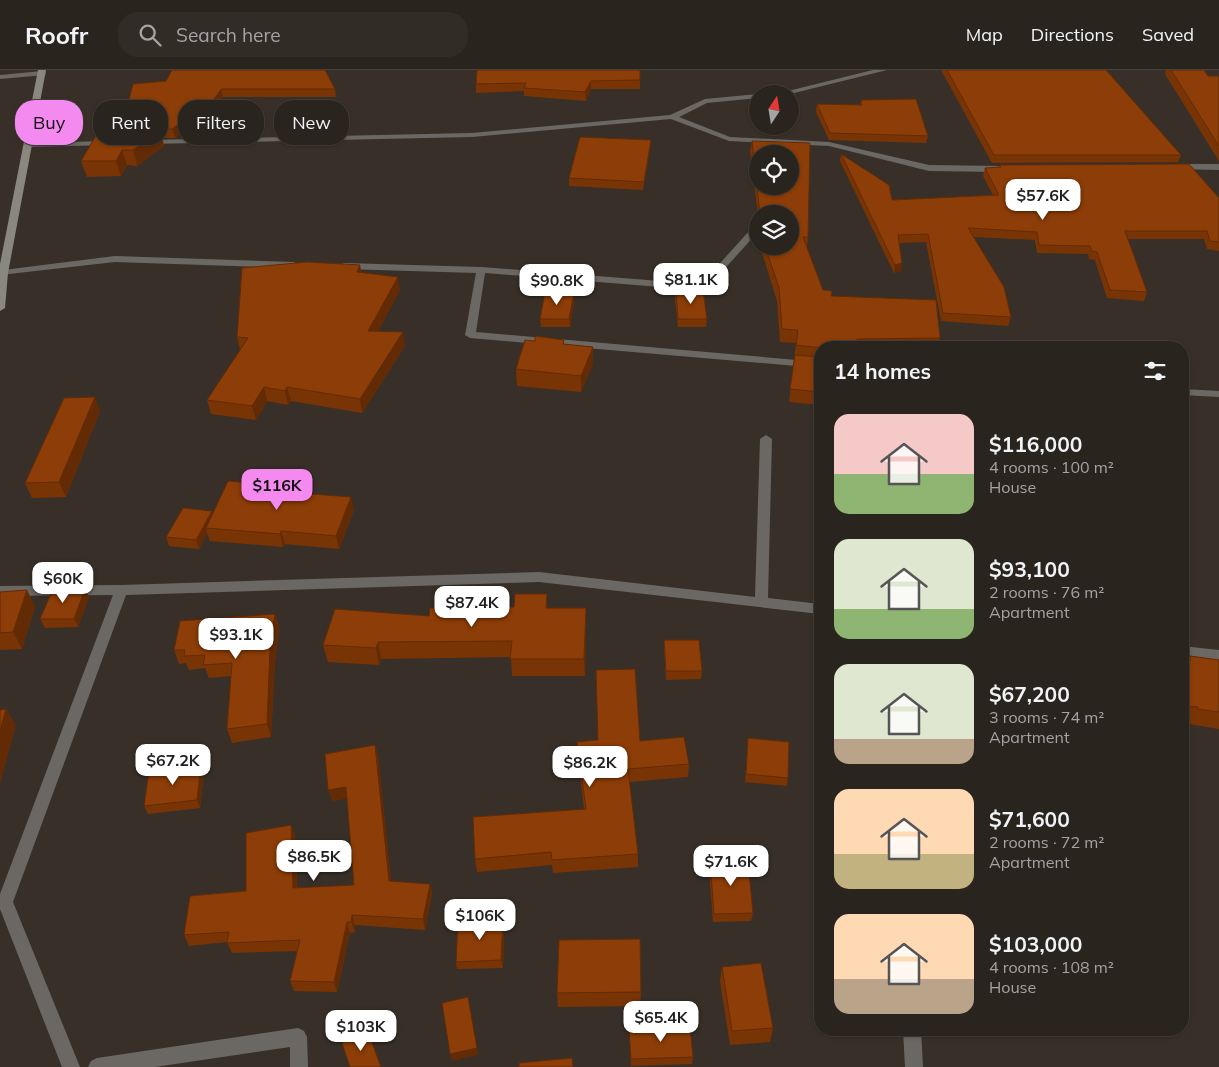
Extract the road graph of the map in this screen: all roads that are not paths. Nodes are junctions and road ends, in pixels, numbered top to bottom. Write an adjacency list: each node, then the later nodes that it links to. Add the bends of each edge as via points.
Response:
1 (883, 70): 4 (street)
2 (42, 72): 3 (street); 6 (main road)
3 (0, 77)
4 (799, 90)
5 (749, 97): 7 (street, via 705,101)
6 (37, 100)
7 (672, 117): 8 (street, via 472,136); 12 (street, via 729,139 829,144 928,168)
8 (168, 141)
9 (28, 145): 17 (main road)
10 (1219, 167): 11 (street)
11 (1170, 168)
12 (1005, 169)
13 (749, 237): 16 (street, via 716,273 660,284)
14 (303, 265): 17 (street, via 115,260)
15 (332, 266): 16 (street)
16 (481, 270): 19 (street, via 470,335)
17 (2, 273): 18 (main road)
18 (0, 308)
19 (814, 364)
20 (1189, 392): 21 (street)
21 (1219, 394)
22 (766, 439): 25 (street)
23 (121, 590): 24 (street); 25 (street, via 539,577); 29 (street)
24 (0, 591)
25 (761, 602): 26 (street)
26 (814, 608)
27 (1189, 652): 28 (street)
28 (1219, 656)
29 (2, 902): 31 (street)
30 (912, 1036): 34 (street)
31 (71, 1067)
32 (97, 1067): 33 (street, via 298,1037)
33 (299, 1067)
34 (914, 1067)

